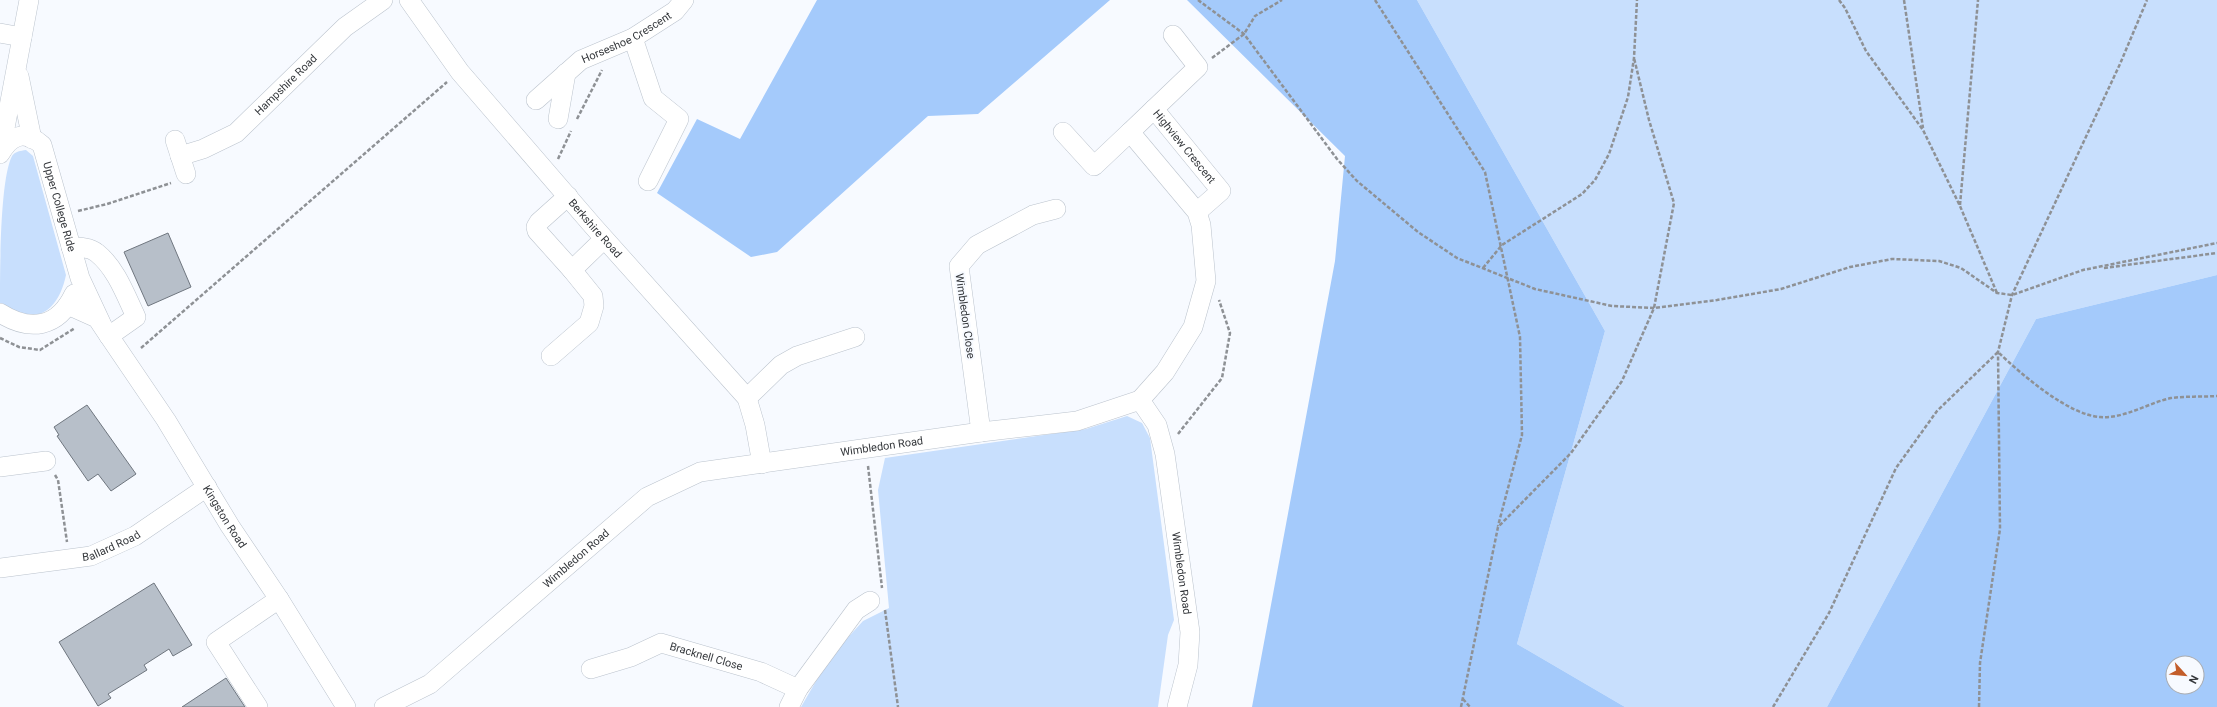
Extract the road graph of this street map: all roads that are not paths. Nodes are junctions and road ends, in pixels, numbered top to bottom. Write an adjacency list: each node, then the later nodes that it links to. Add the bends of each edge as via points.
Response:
1 (29, 0): 7 (street, Upper College Ride)
2 (383, 0): 18 (street, Hampshire Road, via 345,27 236,133 203,149 178,148)
3 (409, 0): 20 (street, Berkshire Road, via 460,72)
4 (684, 0): 8 (street, Horseshoe Crescent, via 675,11)
5 (0, 33): 7 (street)
6 (1173, 36): 12 (street, via 1198,67)
7 (22, 37): 9 (street, Upper College Ride)
8 (633, 38): 10 (street, Horseshoe Crescent, via 581,60); 19 (street, via 653,98 679,118)
9 (18, 63): 16 (street, Upper College Ride, via 19,82); 17 (street, Upper College Ride)
10 (566, 73): 11 (street, Horseshoe Crescent); 13 (street)
11 (536, 100)
12 (1154, 109): 15 (street, Highview Crescent); 22 (street, Highview Crescent, via 1222,191)
13 (558, 119)
14 (1063, 132): 15 (street, Highview Crescent, via 1094,166)
15 (1130, 132): 22 (street)
16 (32, 139): 17 (street, Upper College Ride, via 16,136); 24 (street, Upper College Ride, via 42,145)
17 (2, 150)
18 (186, 174)
19 (648, 181)
20 (568, 196): 23 (street, Berkshire Road); 25 (street, via 536,227 544,240)
21 (1056, 209): 34 (street, Wimbledon Close, via 1033,215 977,245 959,266)
22 (1197, 212): 33 (street, via 1201,225 1206,280 1193,327 1164,372)
23 (604, 239): 25 (street); 32 (street, Berkshire Road)
24 (71, 247): 26 (street, Upper College Ride); 29 (street, via 87,247 97,253 114,274 136,317)
25 (572, 270): 31 (street, via 593,296 592,316 589,323)
26 (80, 278): 27 (street); 29 (street, Kingston Road)
27 (68, 305): 28 (street, via 58,317 38,324 27,325); 29 (street, Kingston Road, via 96,318)
28 (0, 313)
29 (106, 331): 38 (street, Kingston Road)
30 (855, 337): 32 (street, via 797,356 781,365)
31 (551, 356)
32 (747, 398): 36 (street, Berkshire Road)
33 (1140, 400): 34 (street, Wimbledon Road, via 1077,421); 48 (street, Wimbledon Road, via 1157,425 1165,454 1190,632 1188,665)
34 (981, 432): 36 (street, Wimbledon Road)
35 (46, 461): 37 (street)
36 (762, 464): 46 (street, Wimbledon Road, via 700,472 647,497 430,684)
37 (0, 467)
38 (207, 487): 39 (street, Ballard Road, via 135,536 91,556); 40 (street, Kingston Road)
39 (0, 568)
40 (279, 599): 44 (street, via 216,642); 45 (street, Kingston Road)
41 (878, 604): 43 (street, via 856,610)
42 (592, 669): 43 (street, Bracknell Close, via 631,657 661,642 761,672)
43 (798, 689): 47 (street)
44 (258, 707)
45 (346, 707)
46 (384, 707)
47 (788, 707)
48 (1177, 707)

